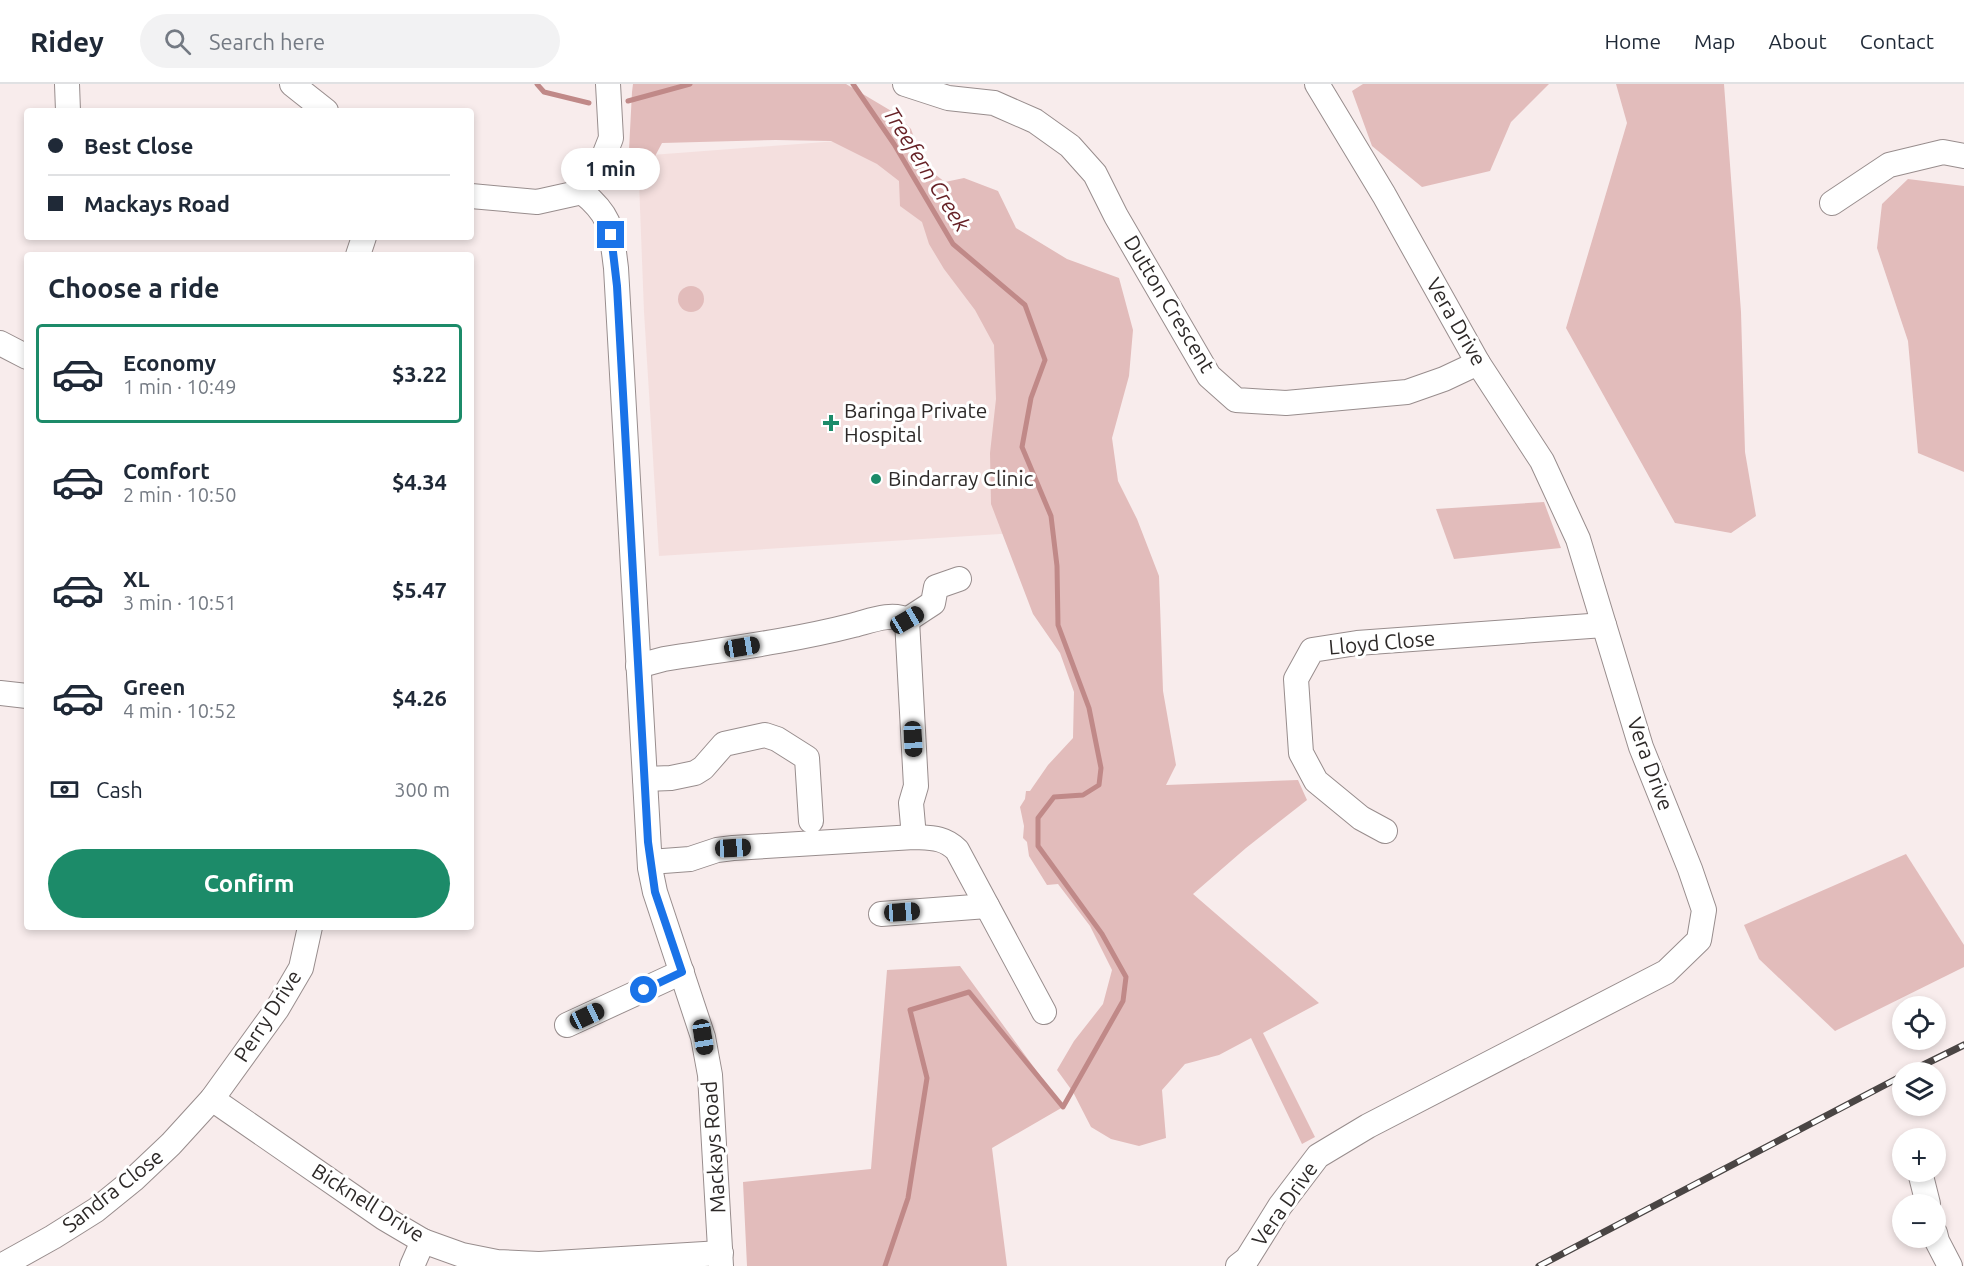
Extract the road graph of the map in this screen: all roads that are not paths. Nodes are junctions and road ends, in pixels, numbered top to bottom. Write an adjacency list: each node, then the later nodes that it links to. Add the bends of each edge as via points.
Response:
1 (67, 84): 6 (street)
2 (292, 84): 7 (street)
3 (905, 84): 14 (street, Dutton Crescent, via 948,98 994,103 1035,121 1070,146 1095,174 1209,376 1236,400 1286,403 1407,392)
4 (1317, 84): 14 (street, Vera Drive)
5 (608, 87): 9 (street, via 610,138 600,166)
6 (68, 108)
7 (322, 108)
8 (1964, 156): 11 (street, via 1943,152 1889,165)
9 (582, 192): 10 (street, via 537,202); 18 (street, Mackays Road, via 606,216 616,268)
10 (474, 196)
11 (1832, 203)
12 (0, 343): 13 (street)
13 (24, 355)
14 (1478, 363): 17 (street, Vera Drive, via 1542,461 1578,539)
15 (959, 579): 16 (street, via 936,587 933,603)
16 (907, 620): 18 (street, via 900,616 886,618 830,632); 24 (street, via 916,786 911,803)
17 (1604, 626): 23 (street, Lloyd Close, via 1357,643 1312,650 1296,679 1301,753 1316,782 1361,818); 38 (street, Vera Drive, via 1641,747 1704,910 1699,940 1666,972 1318,1156 1247,1259)
18 (638, 666): 21 (street, Mackays Road)
19 (0, 693): 20 (street)
20 (24, 696)
21 (645, 779): 22 (street, via 695,773 724,744 765,735 807,758); 25 (street, Mackays Road)
22 (811, 821)
23 (1385, 831)
24 (914, 837): 25 (street, via 717,850 690,859); 26 (street, via 934,838 957,850)
25 (650, 862): 29 (street, Mackays Road, via 655,892)
26 (987, 906): 27 (street); 30 (street)
27 (880, 914)
28 (309, 930): 32 (street, Perry Drive, via 301,968 277,1009)
29 (682, 972): 31 (street); 35 (street, Mackays Road, via 703,1037 710,1075)
30 (1044, 1012)
31 (567, 1025)
32 (212, 1099): 33 (street, Bicknell Drive); 36 (street, Sandra Close, via 171,1144 96,1210)
33 (423, 1241): 35 (street, Bicknell Drive, via 497,1262); 37 (street)
34 (1941, 1248): 39 (street)
35 (721, 1260)
36 (1, 1266)
37 (412, 1266)
38 (1238, 1266)
39 (1950, 1266)

